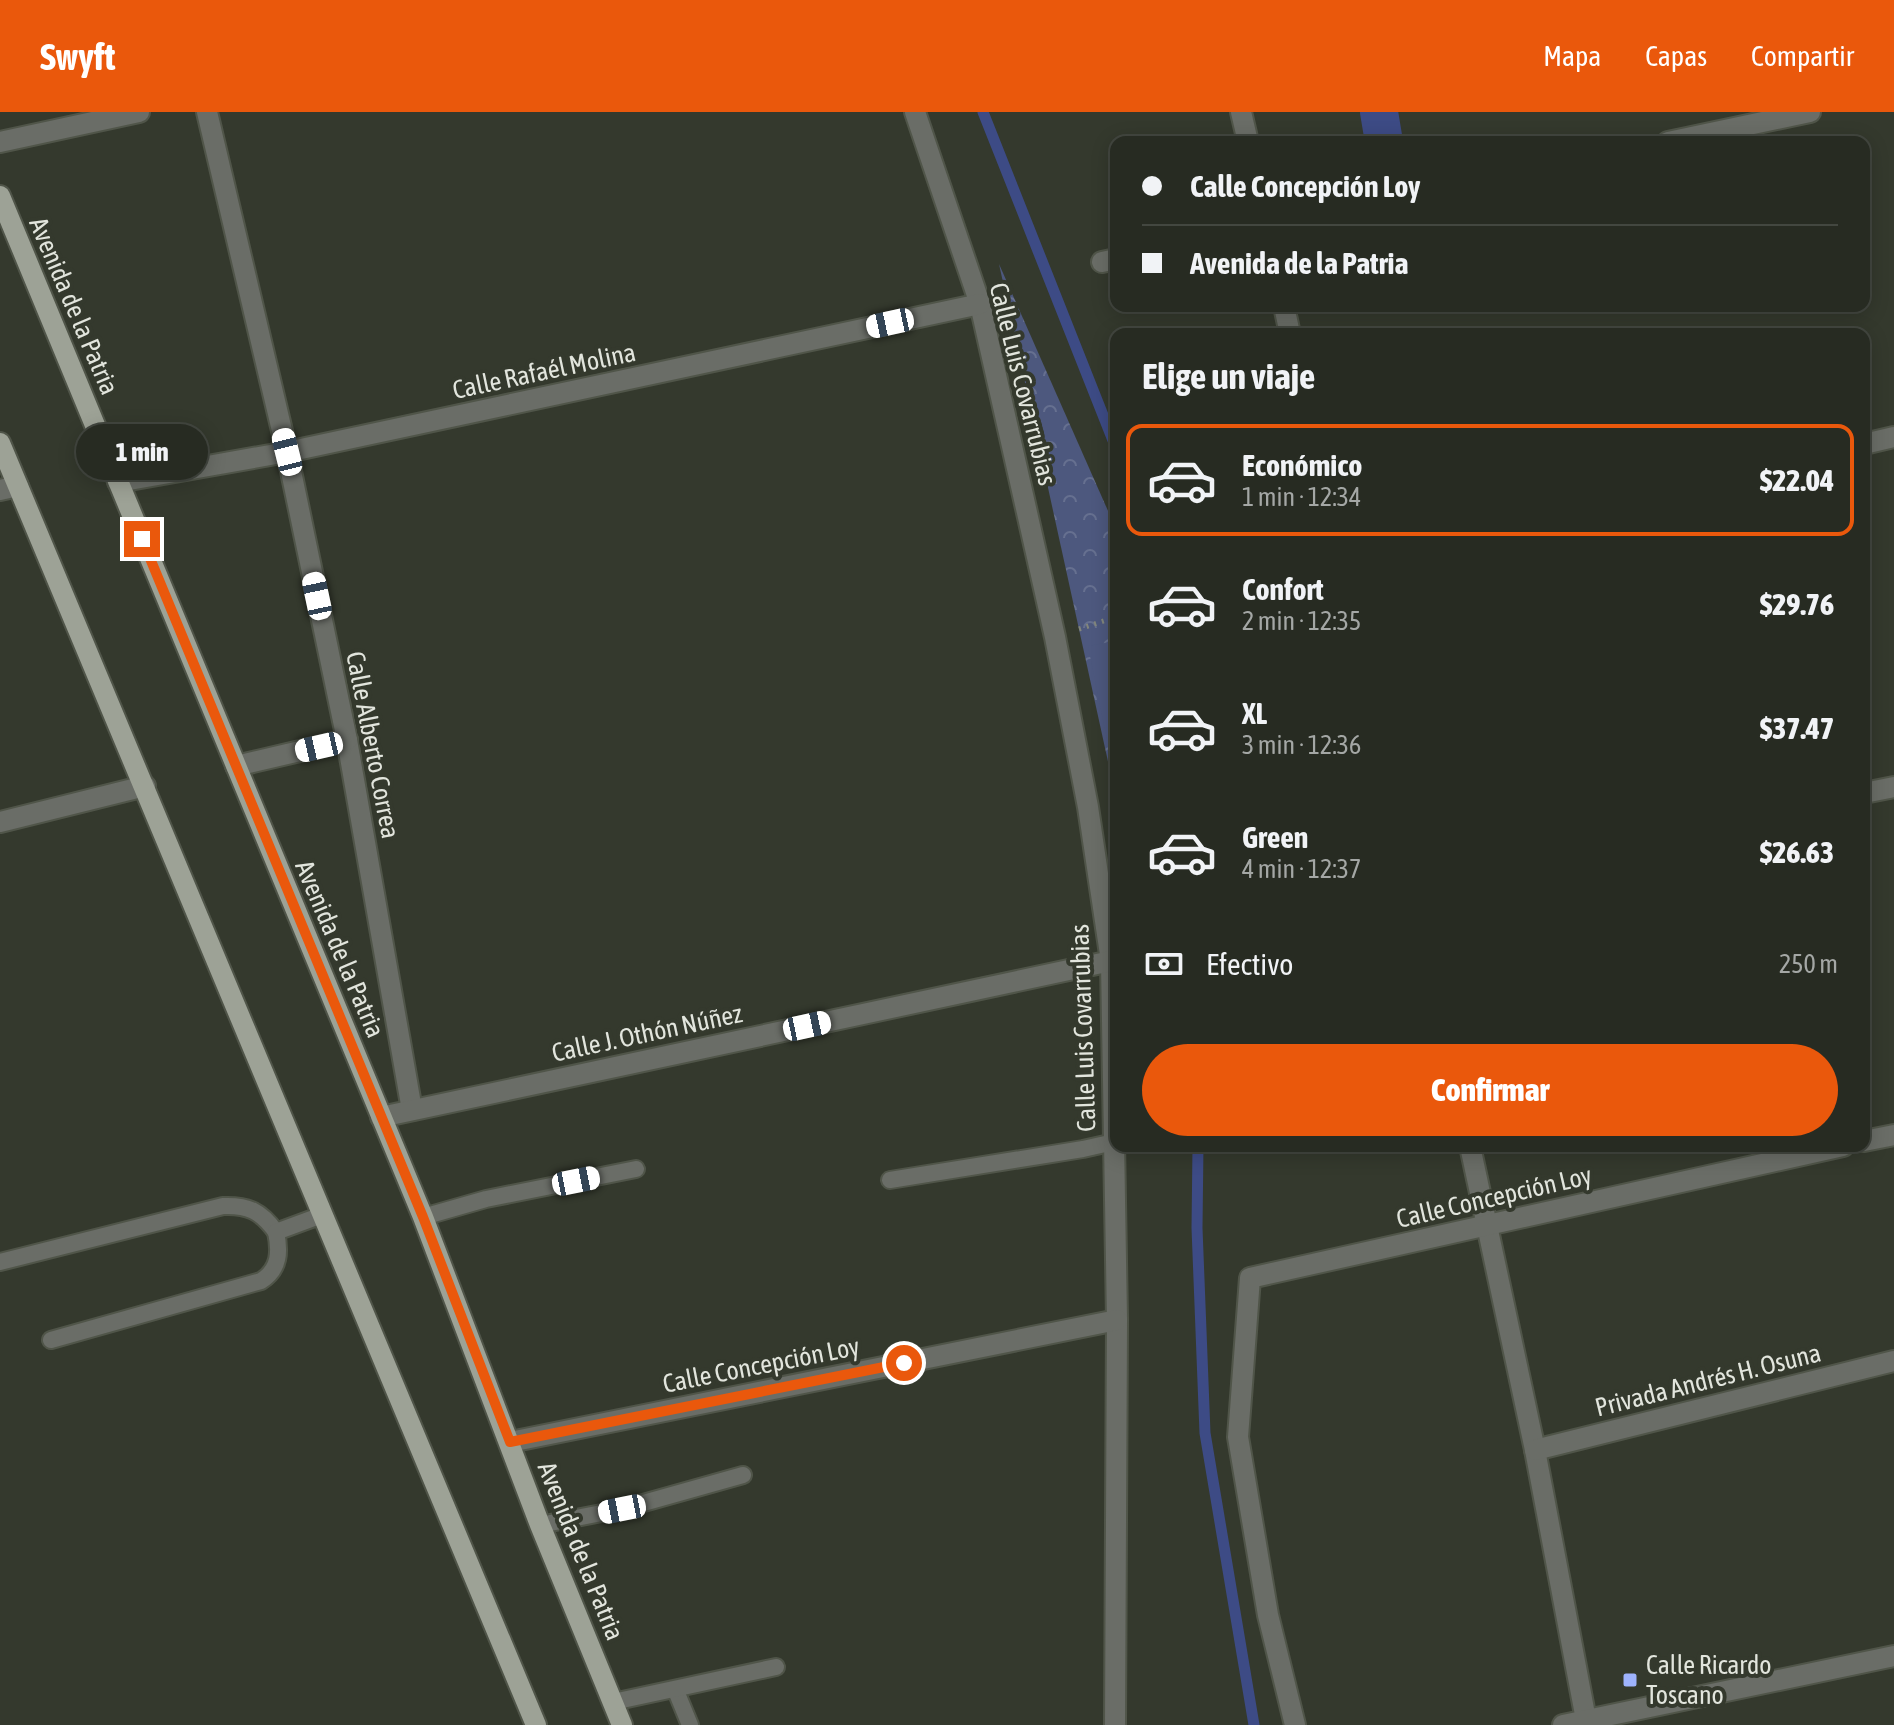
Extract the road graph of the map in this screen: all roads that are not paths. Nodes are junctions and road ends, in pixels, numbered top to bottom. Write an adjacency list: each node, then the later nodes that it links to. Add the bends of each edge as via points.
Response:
1 (139, 112): 8 (street)
2 (207, 112): 14 (street, Calle Alberto Correa)
3 (915, 112): 10 (street, Calle Luis Covarrubias)
4 (1241, 112): 6 (street)
5 (1810, 112): 7 (street)
6 (1247, 136)
7 (1696, 136)
8 (0, 142)
9 (0, 196): 15 (main road, Avenida de la Patria)
10 (980, 304): 14 (street, Calle Rafaél Molina); 23 (street, Calle Luis Covarrubias, via 1055,637)
11 (1894, 437): 13 (street)
12 (0, 443): 16 (main road)
13 (1870, 443)
14 (287, 452): 15 (street, Calle Rafaél Molina); 17 (street, Calle Alberto Correa)
15 (118, 482): 18 (main road, Avenida de la Patria)
16 (9, 488): 19 (main road)
17 (347, 740): 18 (street); 25 (street, Calle Alberto Correa)
18 (236, 766): 26 (main road, Avenida de la Patria)
19 (145, 786): 22 (street); 35 (main road)
20 (1894, 787): 21 (street)
21 (1870, 792)
22 (0, 822)
23 (1110, 954)
24 (1110, 961): 25 (street, Calle J. Othón Núñez)
25 (412, 1110): 26 (street, Calle J. Othón Núñez)
26 (381, 1117): 36 (main road, Avenida de la Patria)
27 (1894, 1135): 28 (street)
28 (1870, 1140)
29 (1110, 1143): 34 (lane)
30 (1114, 1152): 40 (street, Calle Luis Covarrubias)
31 (1471, 1152): 37 (street)
32 (1816, 1152): 37 (street, Calle Concepción Loy)
33 (636, 1169): 36 (lane)
34 (890, 1180)
35 (322, 1215): 38 (lane); 52 (main road)
36 (423, 1217): 43 (main road, Avenida de la Patria)
37 (1488, 1224): 44 (street); 56 (street, Calle Concepción Loy, via 1250,1278 1238,1437 1268,1615)
38 (276, 1232): 39 (lane, via 250,1208 223,1206); 41 (lane, via 278,1260 261,1281)
39 (0, 1262)
40 (1117, 1320): 43 (street, Calle Concepción Loy); 55 (street, Calle Luis Covarrubias)
41 (51, 1340)
42 (1894, 1361): 44 (street, Privada Andrés H. Osuna)
43 (510, 1442): 46 (main road, Avenida de la Patria)
44 (1535, 1450): 51 (street)
45 (743, 1475): 46 (lane, via 622,1509)
46 (540, 1525): 50 (main road, Avenida de la Patria)
47 (1894, 1656): 51 (street)
48 (776, 1667): 49 (lane)
49 (676, 1691): 50 (lane); 54 (lane)
50 (613, 1702): 53 (main road, Avenida de la Patria)
51 (1587, 1722): 57 (street)
52 (536, 1725)
53 (622, 1725)
54 (690, 1725)
55 (1115, 1725)
56 (1295, 1725)
57 (1563, 1725)

